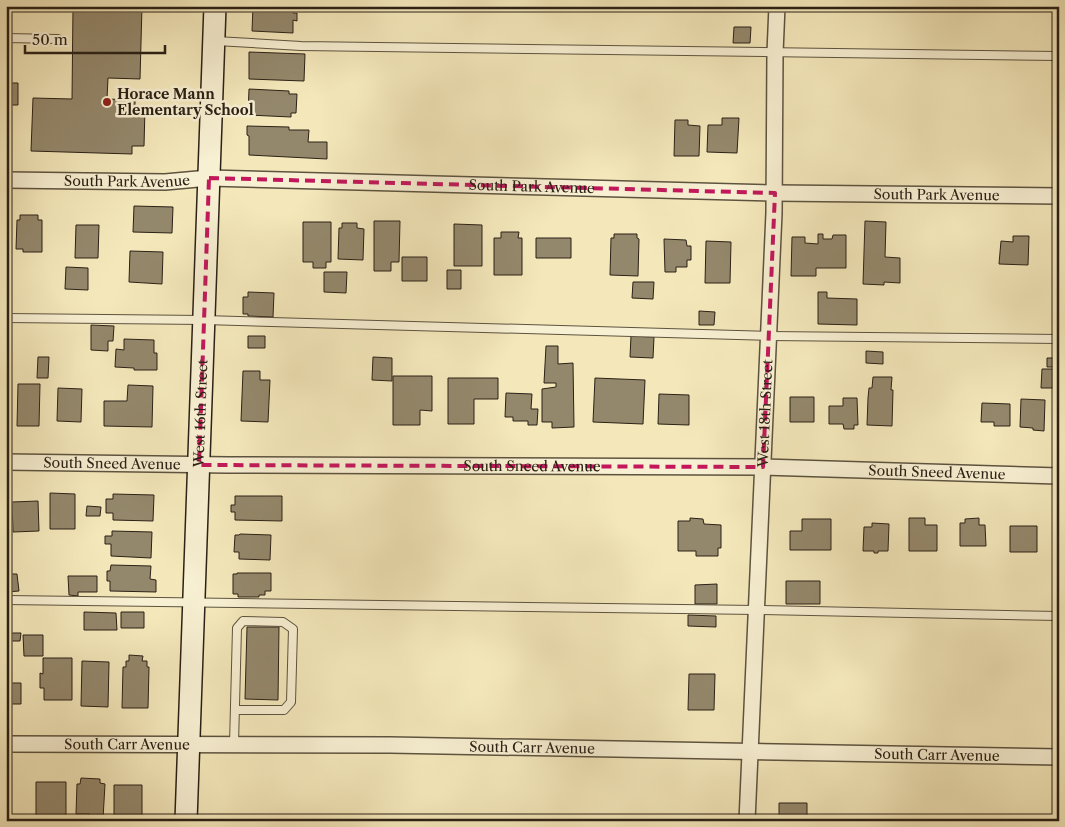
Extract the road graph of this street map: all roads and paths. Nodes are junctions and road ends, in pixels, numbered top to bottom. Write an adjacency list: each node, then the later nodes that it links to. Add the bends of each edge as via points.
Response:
1 (215, 6): 5 (main road, West 16th Street)
2 (777, 6): 6 (street, West 18th Street)
3 (6, 38): 4 (lane)
4 (58, 39)
5 (214, 41): 6 (lane, via 301,46); 8 (main road, West 16th Street)
6 (775, 53): 7 (lane); 10 (street, West 18th Street)
7 (1059, 56)
8 (209, 178): 9 (street, South Park Avenue, via 165,182); 10 (street, South Park Avenue); 13 (main road, West 16th Street)
9 (6, 180)
10 (775, 193): 11 (street, South Park Avenue); 14 (street, West 18th Street)
11 (1059, 196)
12 (6, 318): 13 (lane)
13 (204, 320): 14 (lane); 17 (main road, West 16th Street)
14 (769, 336): 15 (lane); 18 (street, West 18th Street)
15 (1059, 338)
16 (6, 462): 17 (street, South Sneed Avenue)
17 (199, 465): 18 (street, South Sneed Avenue); 21 (main road, West 16th Street)
18 (763, 467): 19 (street, South Sneed Avenue); 22 (street, West 18th Street)
19 (1059, 476)
20 (6, 600): 21 (lane)
21 (194, 602): 22 (lane); 26 (main road, West 16th Street)
22 (757, 610): 23 (lane); 28 (street, West 18th Street)
23 (1059, 616)
24 (235, 710): 24 (lane, via 237,628 243,621 283,622 293,629 291,702 284,710); 27 (lane)
25 (6, 744): 26 (street, South Carr Avenue)
26 (189, 744): 27 (street, South Carr Avenue); 31 (main road, West 16th Street)
27 (234, 744): 28 (street, South Carr Avenue)
28 (750, 751): 29 (street, South Carr Avenue); 32 (street, West 18th Street)
29 (1059, 757)
30 (959, 816): 33 (path)
31 (186, 821)
32 (747, 821)
33 (964, 821)

